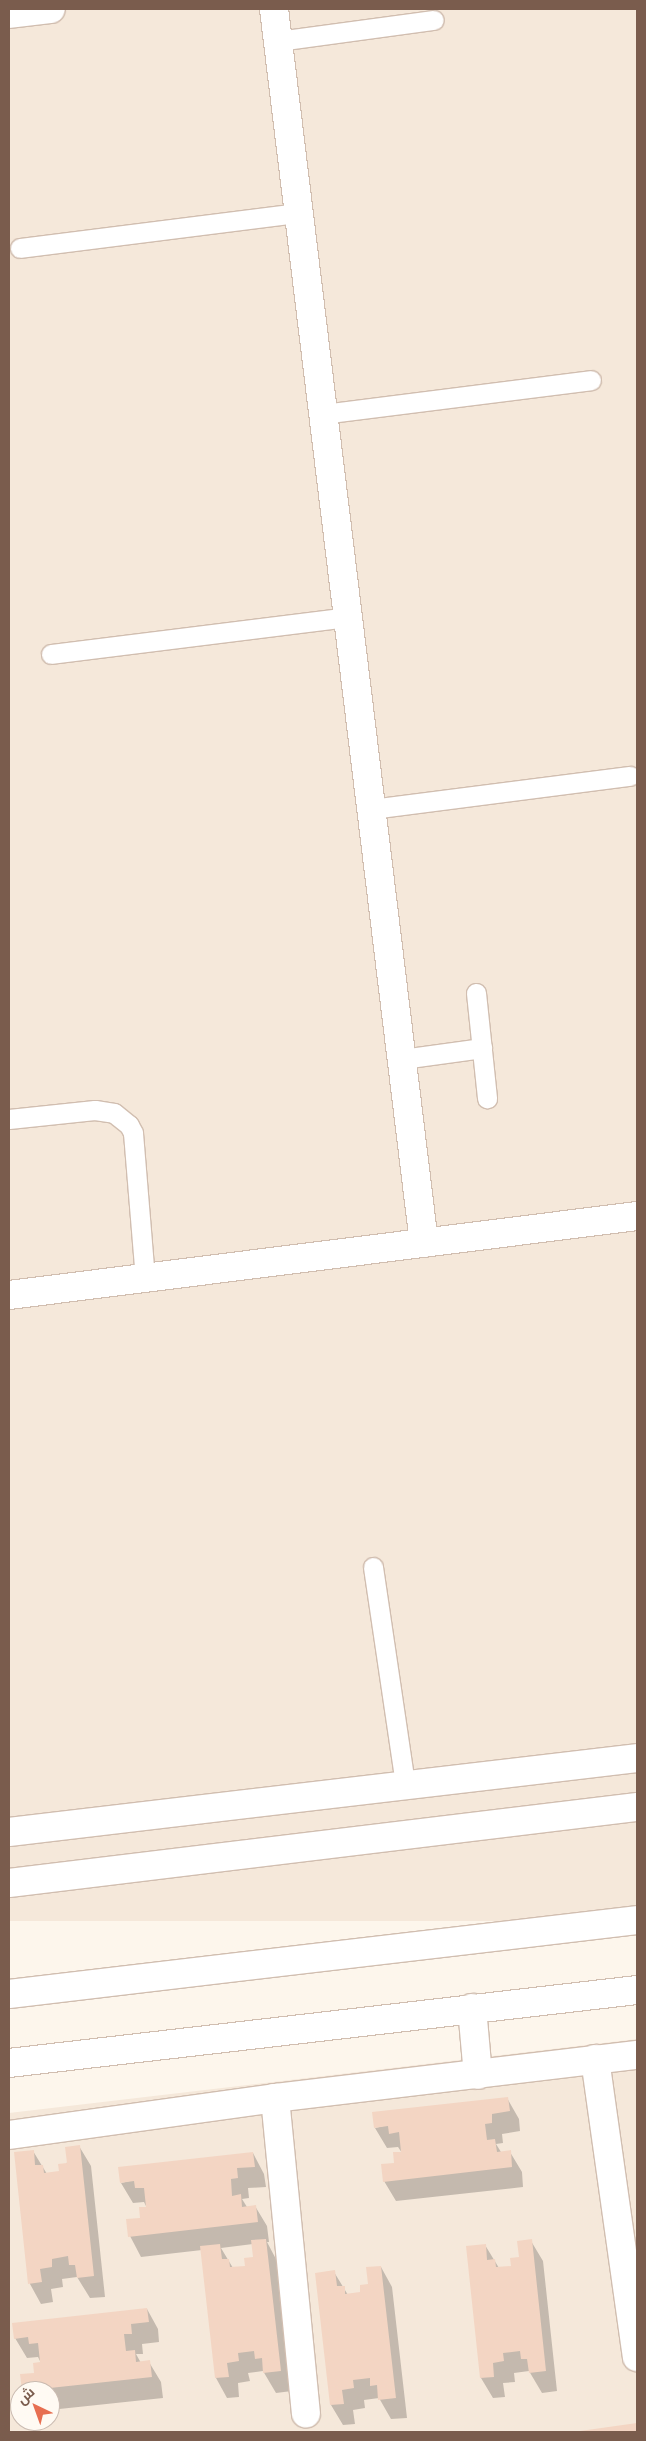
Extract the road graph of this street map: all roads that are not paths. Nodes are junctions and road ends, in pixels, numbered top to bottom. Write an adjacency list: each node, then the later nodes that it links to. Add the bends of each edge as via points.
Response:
1 (51, 9): 3 (street)
2 (274, 9): 5 (street)
3 (9, 14)
4 (434, 20): 5 (lane)
5 (278, 41): 6 (street)
6 (299, 213): 7 (lane); 9 (street)
7 (20, 248)
8 (591, 380): 9 (lane)
9 (323, 414): 10 (street)
10 (348, 617): 11 (lane); 13 (street)
11 (51, 654)
12 (630, 776): 13 (lane)
13 (371, 809): 16 (street)
14 (476, 994): 15 (lane)
15 (482, 1048): 16 (lane); 17 (lane)
16 (402, 1059): 20 (street)
17 (487, 1098)
18 (9, 1119): 21 (lane, via 96,1110 114,1113 129,1125 133,1134)
19 (637, 1216): 20 (street)
20 (424, 1243): 21 (street)
21 (145, 1278): 22 (street)
22 (9, 1295)
23 (373, 1567): 25 (lane)
24 (637, 1758): 25 (street)
25 (405, 1785): 27 (street)
26 (637, 1807): 28 (street)
27 (9, 1832)
28 (9, 1883)
29 (637, 1920): 31 (street)
30 (637, 1990): 32 (street)
31 (9, 1994)
32 (472, 2008): 35 (street); 36 (street)
33 (637, 2055): 34 (street)
34 (594, 2059): 36 (street); 39 (street)
35 (9, 2063)
36 (478, 2075): 37 (street)
37 (275, 2098): 38 (street); 40 (street)
38 (9, 2135)
39 (637, 2357)
40 (306, 2413)

